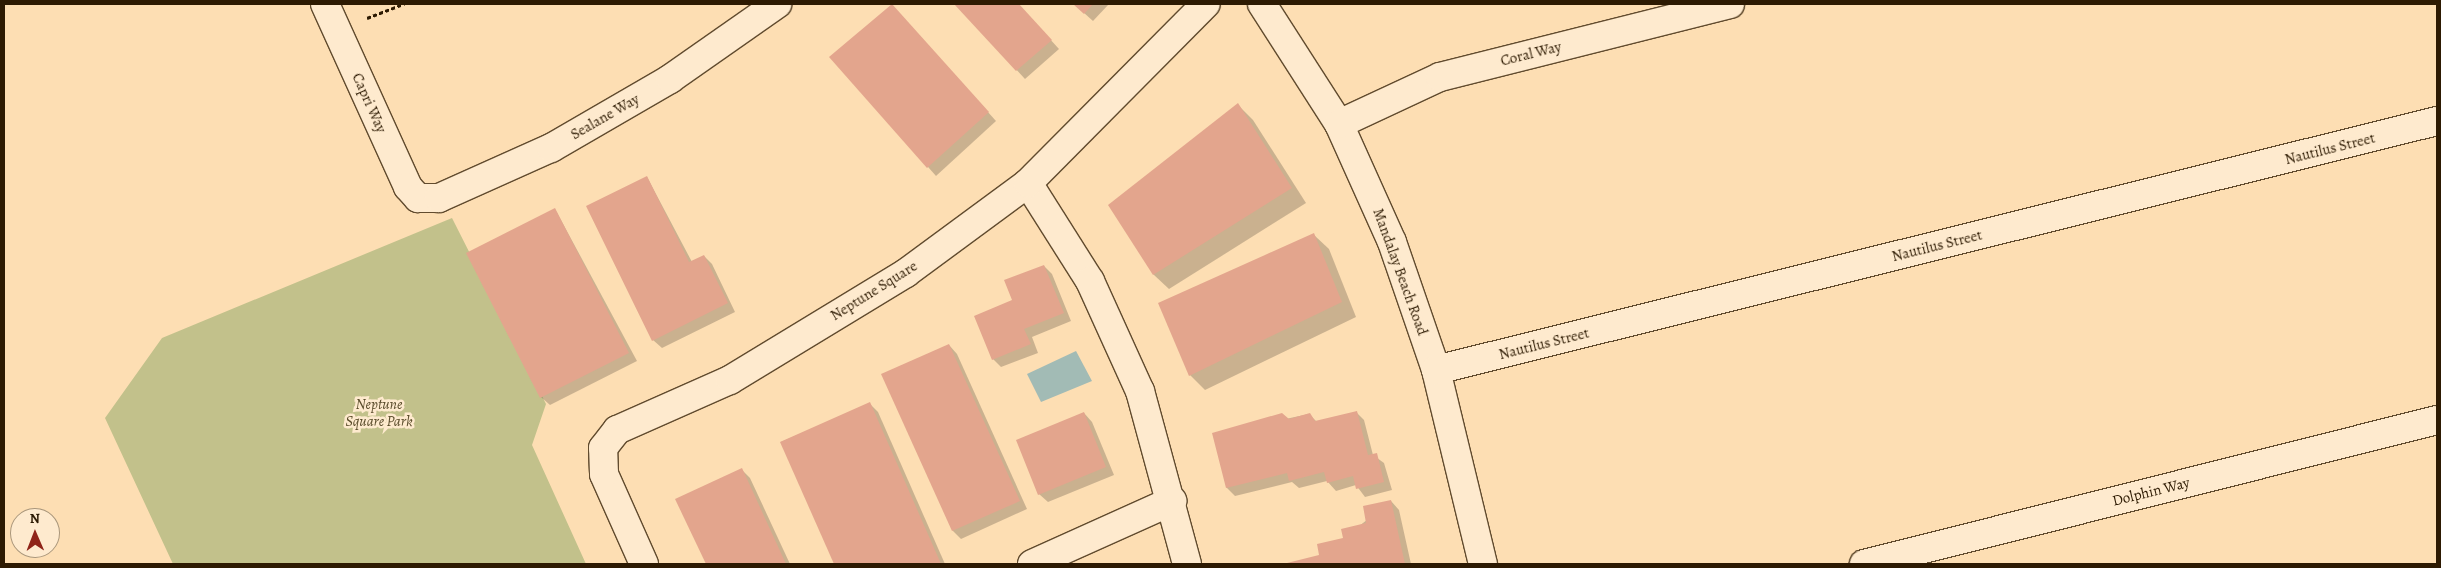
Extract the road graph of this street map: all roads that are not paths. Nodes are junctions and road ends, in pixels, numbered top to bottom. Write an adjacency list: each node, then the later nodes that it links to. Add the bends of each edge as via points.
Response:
1 (325, 4): 9 (street, Capri Way, via 408,187)
2 (778, 4): 9 (street, Sealane Way, via 670,79 551,148 439,198)
3 (1206, 4): 8 (street, Neptune Square)
4 (1262, 4): 7 (street, Mandalay Beach Road)
5 (1730, 4): 7 (street, Coral Way, via 1440,77)
6 (2437, 121): 10 (street, Nautilus Street)
7 (1338, 124): 10 (street, Mandalay Beach Road, via 1392,242)
8 (1028, 183): 12 (street, via 1090,281 1140,391); 13 (street, Neptune Square, via 906,273 739,375 617,430 603,448 604,474)
9 (418, 198)
10 (1436, 370): 16 (street, Mandalay Beach Road)
11 (2437, 420): 17 (street, Dolphin Way)
12 (1172, 502): 14 (street); 15 (street)
13 (644, 564)
14 (1032, 564)
15 (1187, 564)
16 (1483, 564)
17 (1864, 564)

